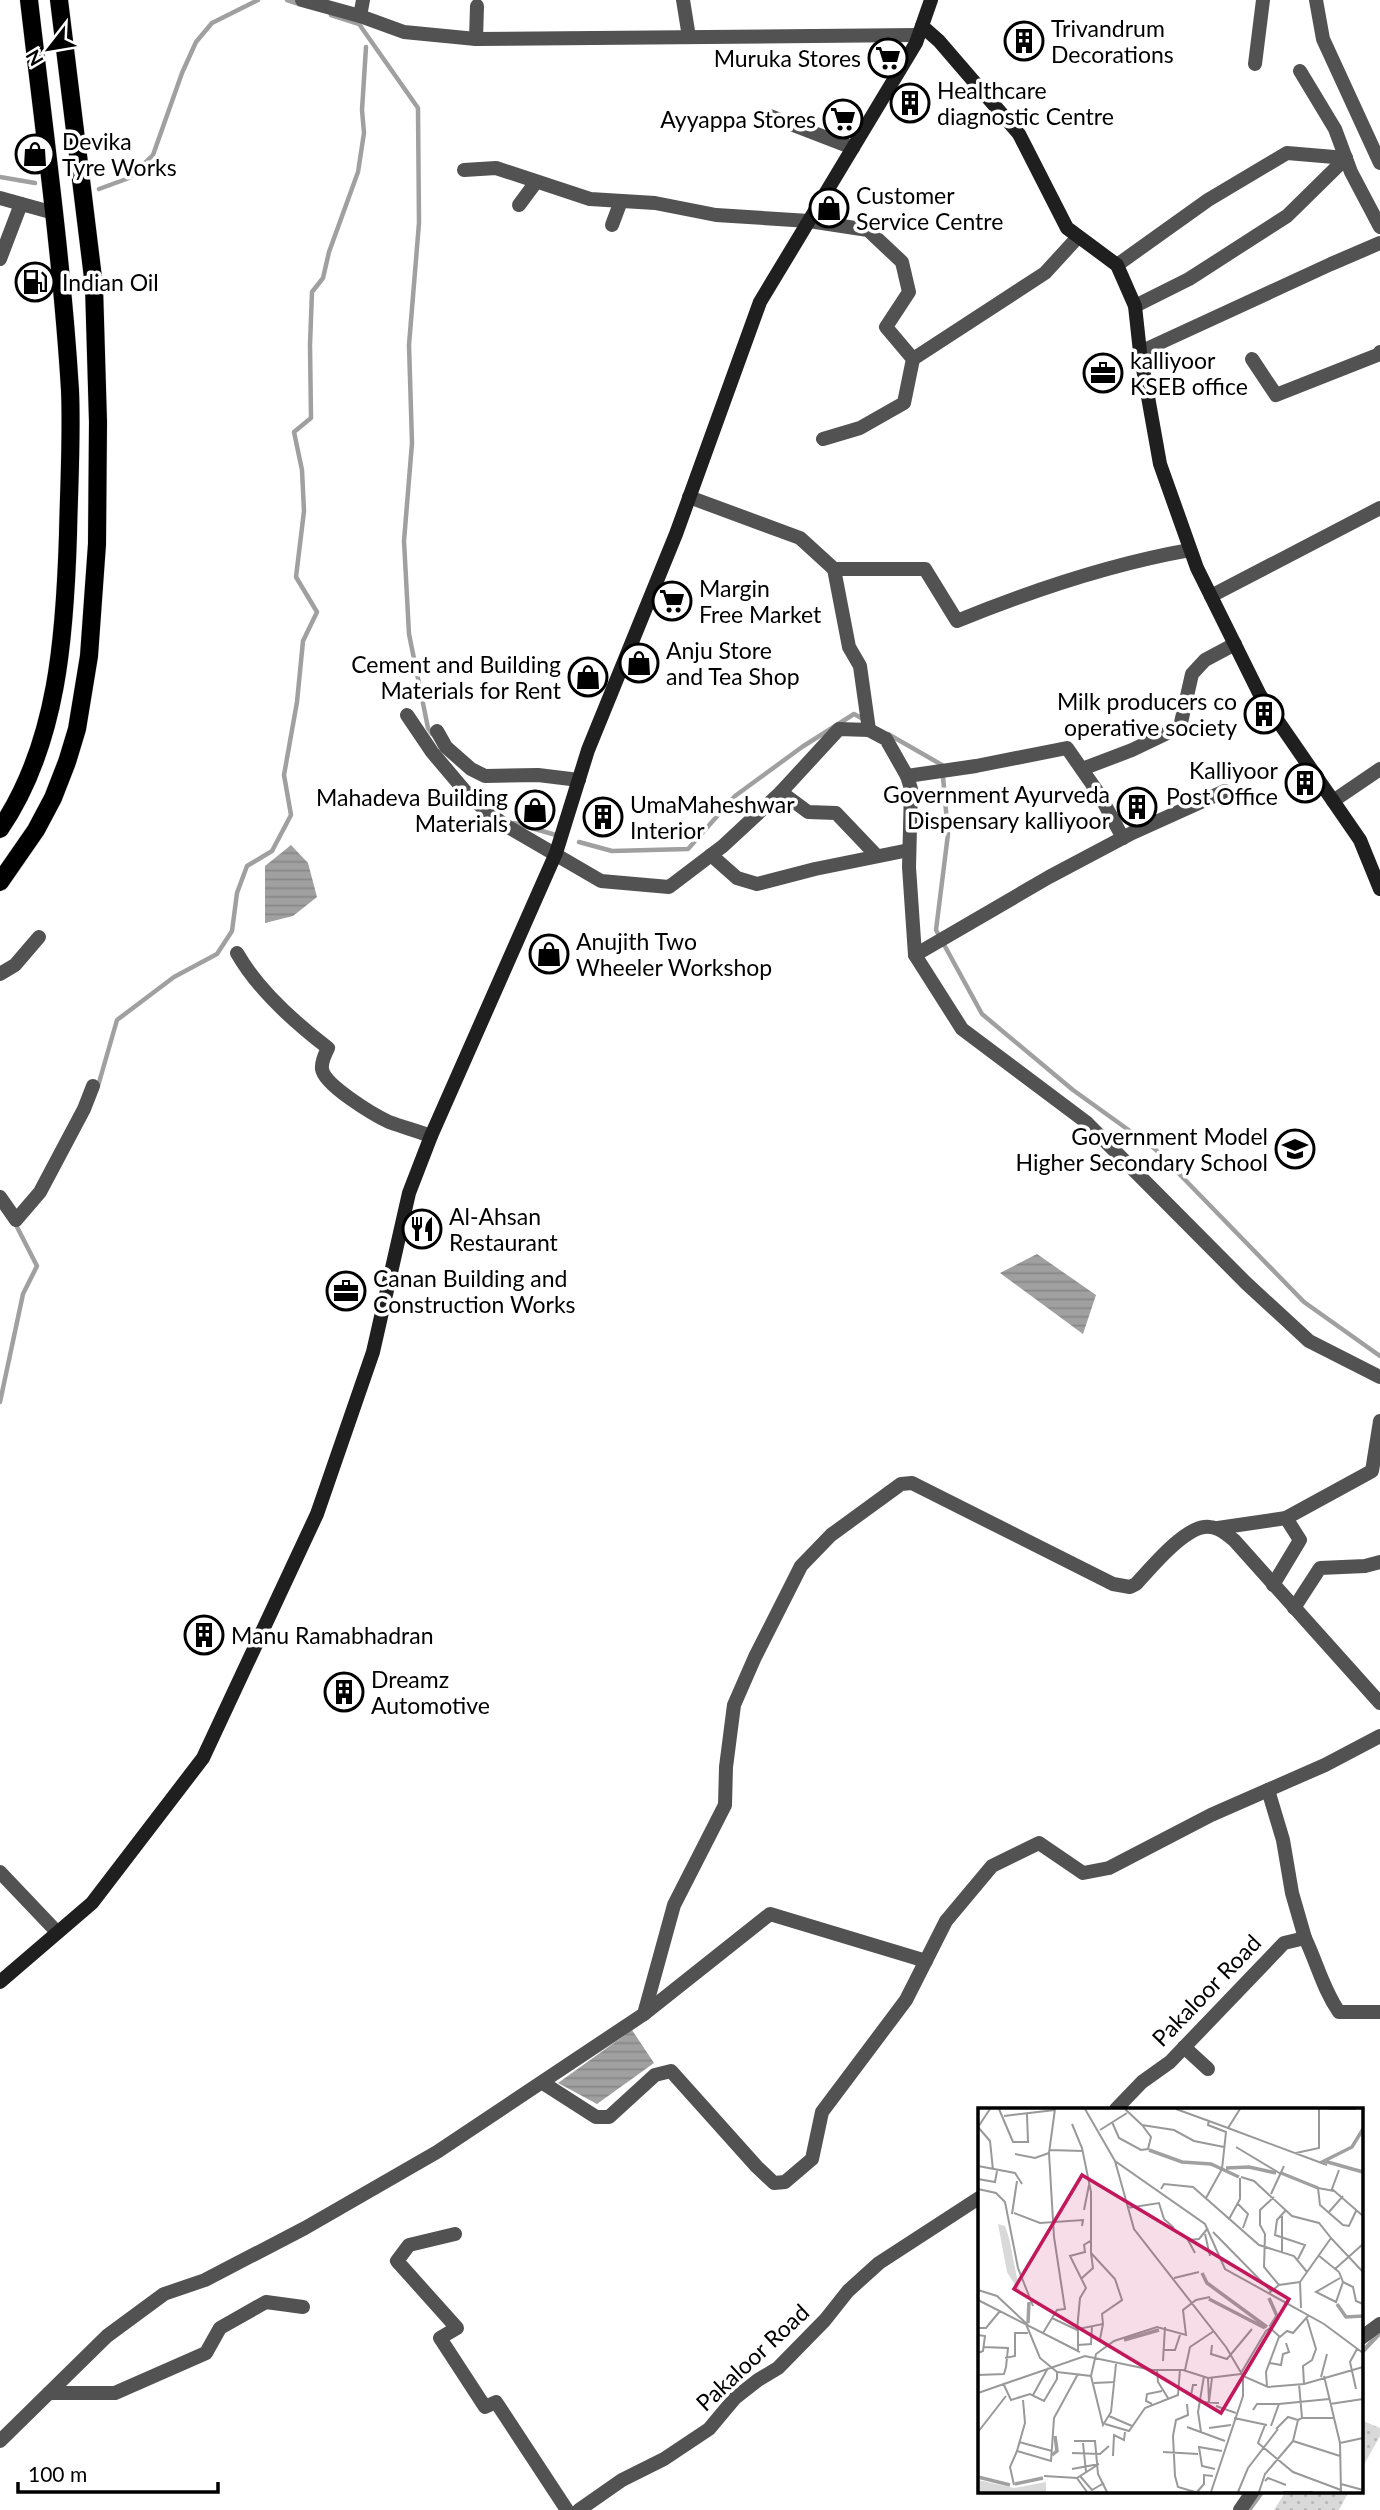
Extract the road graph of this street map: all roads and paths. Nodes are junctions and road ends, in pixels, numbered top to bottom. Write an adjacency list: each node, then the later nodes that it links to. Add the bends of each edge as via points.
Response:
1 (29, 0): 26 (main road)
2 (59, 0): 62 (main road, via 94,286 97,544 89,656 74,740 53,798)
3 (302, 0): 10 (street)
4 (363, 0): 10 (street)
5 (684, 0): 12 (street)
6 (931, 0): 11 (main road)
7 (1263, 0): 14 (street)
8 (1315, 0): 19 (street, via 1323,39)
9 (477, 6): 13 (street)
10 (359, 16): 13 (street, via 404,32)
11 (920, 31): 12 (street); 17 (main road); 30 (main road, via 939,41 1019,134 1067,228)
12 (689, 37): 13 (street)
13 (476, 39)
14 (1255, 64)
15 (1300, 71): 18 (street, via 1335,129)
16 (770, 116): 17 (street)
17 (853, 148): 27 (main road)
18 (1346, 158): 29 (street); 33 (street, via 1287,153 1208,200); 34 (street, via 1287,216 1189,279)
19 (1380, 163)
20 (464, 170): 21 (street, via 496,168)
21 (536, 182): 23 (street, via 590,199); 25 (street)
22 (0, 198): 24 (street)
23 (621, 201): 27 (street, via 716,215); 28 (street)
24 (21, 204): 26 (street); 32 (street)
25 (519, 205)
26 (54, 213): 56 (main road, via 71,432 61,650 37,755)
27 (809, 221): 37 (street, via 868,230 902,262 909,292 886,327); 40 (main road, via 760,302)
28 (612, 225)
29 (1380, 227)
30 (1078, 237): 33 (main road); 37 (street, via 1045,273)
31 (1380, 243): 35 (street)
32 (0, 259)
33 (1116, 265): 34 (main road)
34 (1135, 306): 35 (main road)
35 (1140, 352): 42 (main road, via 1160,464)
36 (1380, 352): 38 (street, via 1276,396)
37 (913, 359): 39 (street, via 904,403 860,428)
38 (1252, 359)
39 (823, 439)
40 (689, 497): 43 (street, via 800,538); 52 (main road)
41 (1380, 508): 44 (street)
42 (1190, 550): 43 (street, via 1140,558 957,621 925,569); 44 (main road)
43 (834, 569): 47 (street, via 849,648 860,667)
44 (1210, 596): 45 (main road)
45 (1235, 644): 49 (street, via 1205,660 1192,674 1180,727); 55 (main road, via 1260,695)
46 (407, 715): 59 (street, via 470,797 502,824)
47 (869, 730): 51 (street, via 886,739); 54 (street, via 839,729)
48 (437, 731): 52 (street, via 446,747 485,776)
49 (1082, 769): 51 (street, via 1067,748); 57 (street)
50 (1380, 769): 55 (street)
51 (907, 776): 58 (street, via 911,789)
52 (579, 780): 59 (main road)
53 (1225, 790): 57 (street)
54 (781, 792): 60 (street); 61 (street, via 808,812 836,813)
55 (1333, 801): 63 (main road, via 1360,840)
56 (0, 830)
57 (1123, 838): 66 (street)
58 (909, 850): 61 (street); 66 (street)
59 (556, 853): 60 (street, via 601,881 668,887); 69 (main road)
60 (711, 855): 61 (street, via 737,878 757,884)
61 (877, 856)
62 (0, 882)
63 (1380, 889)
64 (39, 937): 67 (street, via 15,965)
65 (237, 953): 69 (street, via 261,987 328,1048 321,1065 329,1080 388,1121)
66 (915, 955): 71 (street, via 962,1029 1087,1122 1309,1341)
67 (0, 974)
68 (93, 1086): 70 (street, via 40,1192 16,1220)
69 (431, 1136): 82 (main road, via 410,1193 373,1352 317,1514 209,1746 92,1903)
70 (0, 1197)
71 (1380, 1377)
72 (1380, 1421): 73 (street, via 1372,1471)
73 (1286, 1518): 74 (street); 76 (street, via 1300,1540)
74 (1218, 1528): 76 (street); 87 (street, via 1205,1526 1188,1532 1130,1587 1113,1584 912,1483 901,1484 831,1535 801,1566 734,1705 725,1805 674,1905)
75 (1380, 1562): 77 (street, via 1320,1568)
76 (1273, 1585): 77 (street)
77 (1294, 1608): 78 (street)
78 (1380, 1703)
79 (1380, 1737): 80 (street)
80 (1268, 1790): 83 (street); 84 (street, via 1110,1868 1083,1873 1039,1843 992,1866 946,1921)
81 (0, 1872): 82 (street)
82 (57, 1931): 85 (main road)
83 (1305, 1938): 86 (street, via 1326,1994 1339,2012); 88 (street, Pakaloor Road, via 1284,1943)
84 (926, 1961): 87 (street, via 770,1914); 90 (street, via 906,2000 821,2112 812,2159 785,2182 774,2183 757,2167 671,2071 655,2076 609,2117 596,2117)
85 (0, 1982)
86 (1380, 2012)
87 (644, 2014): 90 (street)
88 (1184, 2047): 89 (street); 91 (street, Pakaloor Road)
89 (1208, 2069)
90 (543, 2083): 97 (street, via 437,2152 304,2228 205,2280 164,2294 107,2336)
91 (1117, 2108)
92 (978, 2199): 101 (street, Pakaloor Road, via 880,2263 778,2368 735,2398 709,2429)
93 (455, 2234): 100 (street, via 408,2245 397,2261 457,2328 440,2338 485,2407 496,2402)
94 (303, 2307): 97 (street, via 266,2302 220,2328 206,2353 115,2393)
95 (1380, 2323): 96 (street)
96 (1362, 2337)
97 (49, 2393): 98 (street)
98 (0, 2441)
99 (1252, 2492): 102 (street)
100 (566, 2510)
101 (579, 2510)
102 (1240, 2510)

